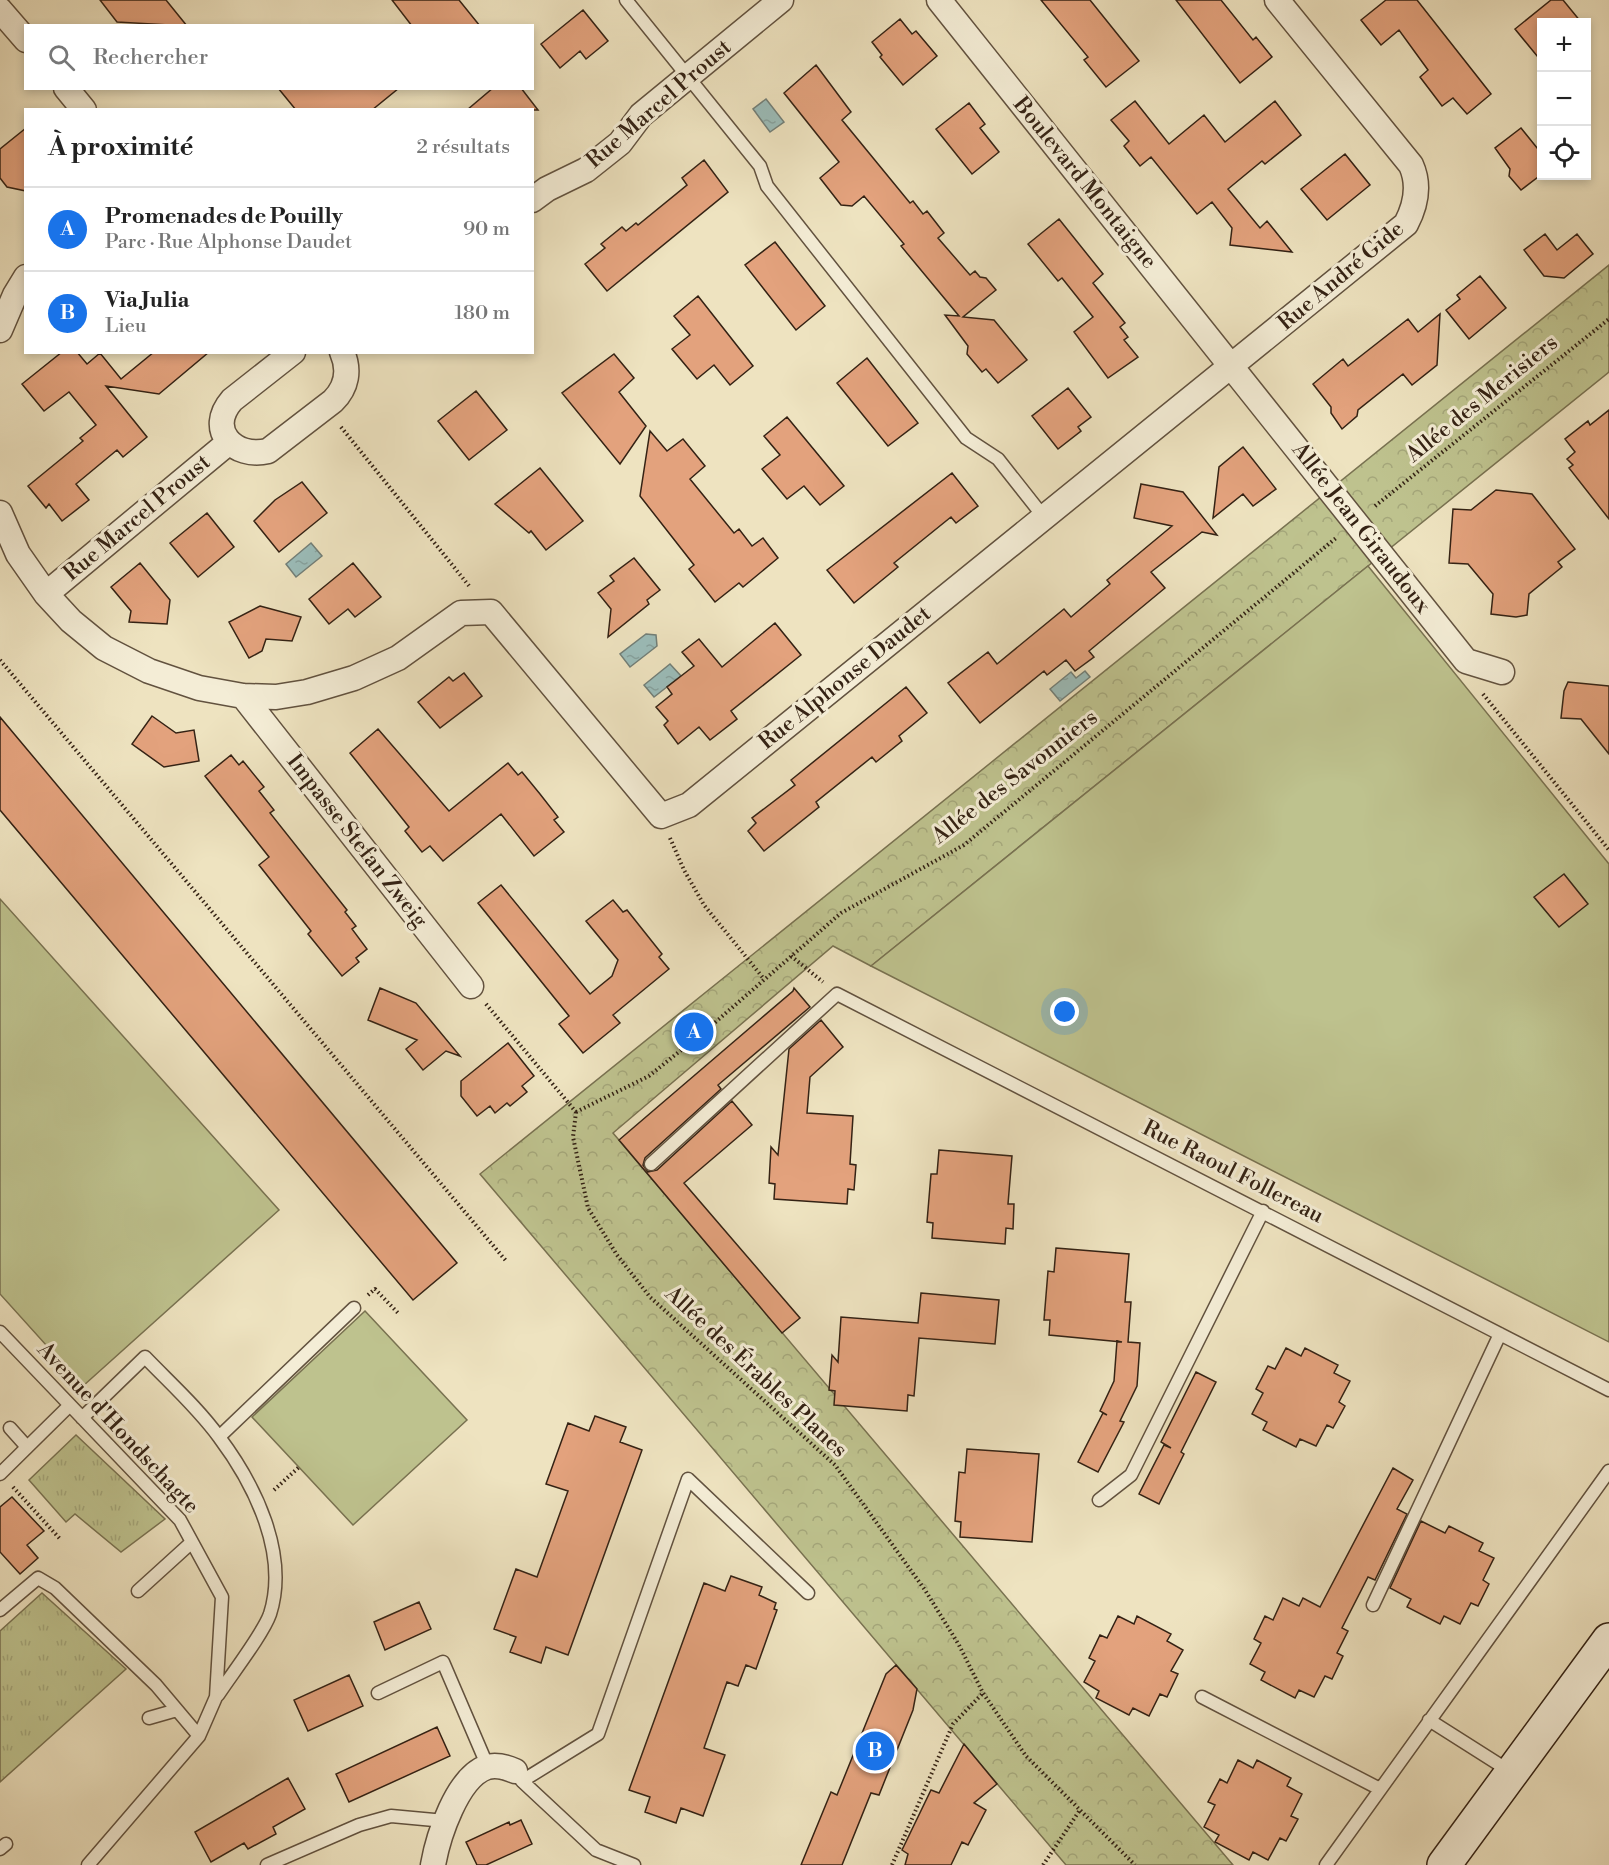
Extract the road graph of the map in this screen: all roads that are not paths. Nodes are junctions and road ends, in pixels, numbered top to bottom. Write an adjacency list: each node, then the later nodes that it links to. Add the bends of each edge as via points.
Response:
1 (626, 0): 7 (lane)
2 (781, 0): 7 (street, Rue Marcel Proust)
3 (939, 0): 15 (street, Boulevard Montaigne)
4 (1277, 0): 15 (street, Rue André Gide, via 1411,165 1416,196 1406,224)
5 (0, 10): 6 (street)
6 (24, 38)
7 (687, 76): 10 (street, Rue Marcel Proust, via 641,115 620,143 586,170); 18 (lane, via 760,166 767,186 966,438 998,459)
8 (68, 90): 9 (street)
9 (82, 108)
10 (534, 199)
11 (24, 280): 12 (street)
12 (0, 330)
13 (290, 354): 16 (street, Rue Marcel Proust, via 228,404 222,421)
14 (343, 354): 16 (street, Rue Marcel Proust, via 347,369 344,385 325,407 268,451 246,453)
15 (1232, 366): 18 (street, Rue Alphonse Daudet); 20 (street, Allée Jean Giraudoux, via 1466,661)
16 (228, 443): 19 (street, Rue Marcel Proust)
17 (0, 513): 19 (street, via 18,554)
18 (1043, 516): 21 (street, Rue Alphonse Daudet, via 689,805 661,816 491,612 460,613 398,658 354,678 276,697)
19 (46, 594): 21 (street, via 104,648 130,662 199,688)
20 (1502, 672)
21 (243, 696): 22 (street, Impasse Stefan Zweig)
22 (471, 986)
23 (651, 1164): 24 (lane, Rue Raoul Follereau, via 837,994)
24 (1263, 1211): 27 (lane, Rue Raoul Follereau); 36 (lane, via 1131,1474)
25 (354, 1308): 32 (lane)
26 (0, 1332): 29 (lane, Avenue d'Hondschagte)
27 (1500, 1334): 28 (lane, Rue Raoul Follereau); 40 (lane)
28 (1609, 1390)
29 (69, 1405): 30 (lane, Avenue d'Hondschagte); 33 (lane)
30 (82, 1418): 32 (lane, via 145,1357); 37 (lane, Avenue d'Hondschagte, via 180,1520)
31 (10, 1428): 33 (lane)
32 (219, 1437): 44 (lane, via 258,1504 273,1551 277,1586 269,1617)
33 (27, 1446): 35 (lane)
34 (1609, 1471): 48 (lane)
35 (0, 1473)
36 (1099, 1500)
37 (192, 1542): 38 (lane); 44 (lane, Avenue d'Hondschagte, via 222,1597)
38 (138, 1591)
39 (808, 1593): 52 (lane, via 688,1479 598,1734)
40 (1373, 1605)
41 (0, 1611): 46 (lane, via 38,1578 72,1604)
42 (1609, 1640): 51 (street)
43 (378, 1692): 50 (lane, via 443,1662)
44 (216, 1697): 49 (lane, Avenue d'Hondschagte)
45 (1202, 1698): 53 (lane)
46 (177, 1710): 47 (lane); 49 (lane)
47 (149, 1718)
48 (1429, 1720): 51 (lane); 53 (lane)
49 (199, 1736): 55 (lane, Avenue d'Hondschagte)
50 (488, 1767): 52 (street, via 502,1766); 54 (street, via 473,1777)
51 (1512, 1772): 60 (street)
52 (518, 1776): 58 (lane, via 596,1850)
53 (1380, 1789): 59 (lane)
54 (445, 1821): 56 (lane, via 391,1816); 57 (street)
55 (88, 1865)
56 (267, 1865)
57 (433, 1865)
58 (634, 1865)
59 (1326, 1865)
60 (1444, 1865)

